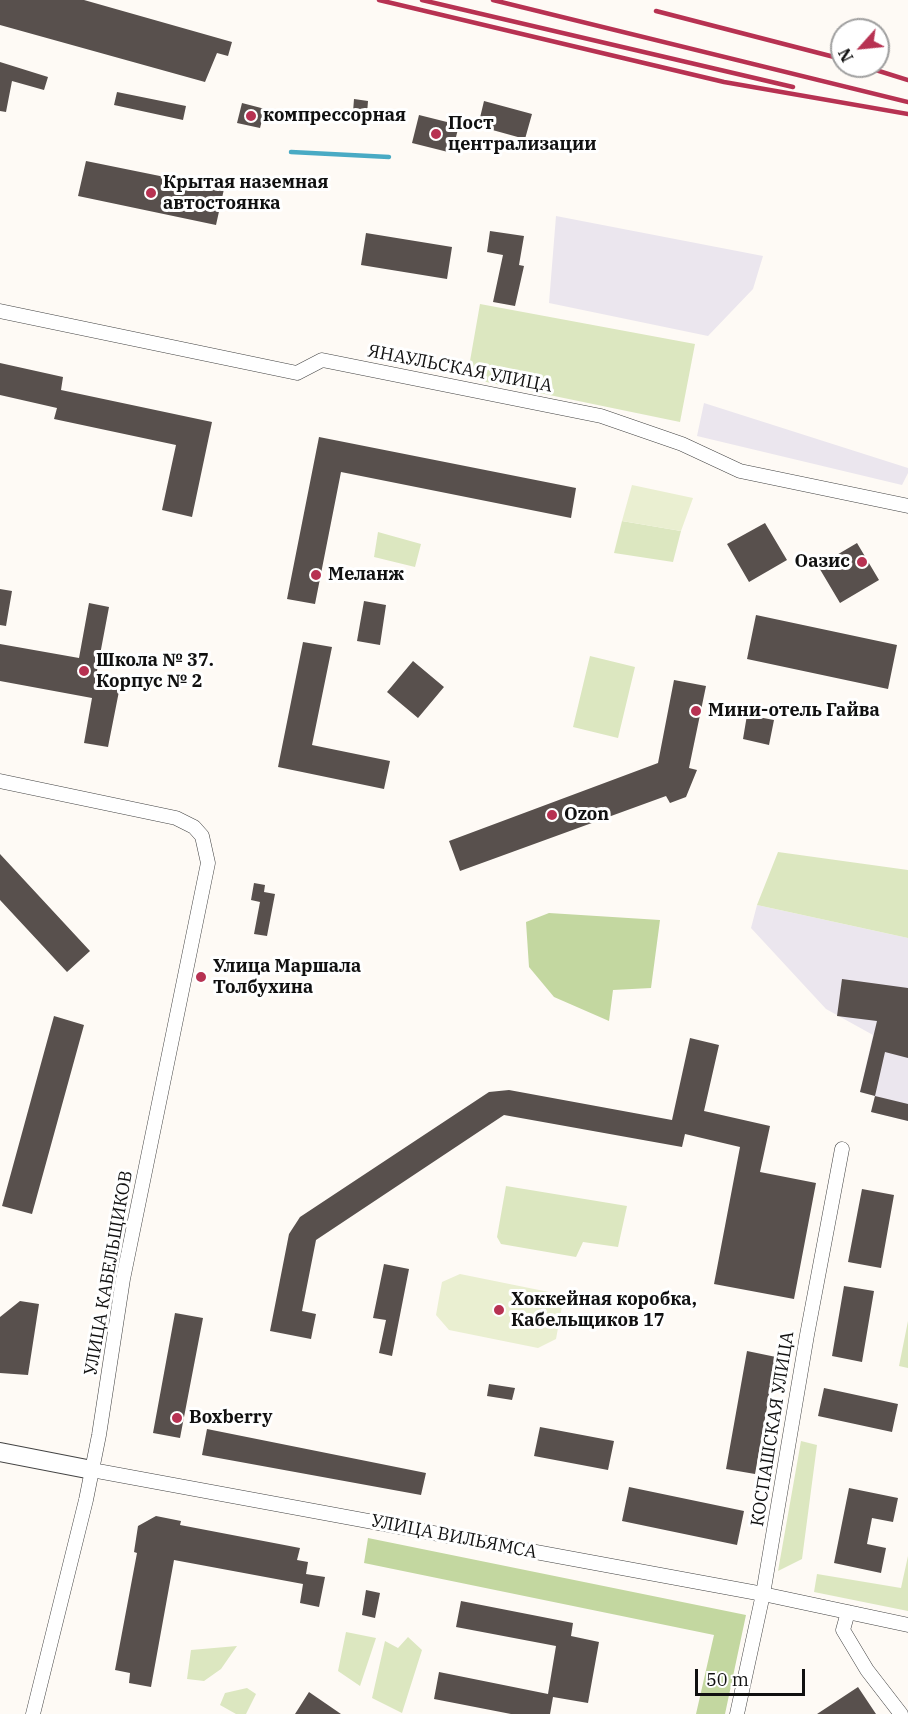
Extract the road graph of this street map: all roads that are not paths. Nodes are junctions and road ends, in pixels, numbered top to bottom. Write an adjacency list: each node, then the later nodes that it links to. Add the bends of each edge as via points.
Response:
1 (0, 311): 2 (street, ЯНАУЛЬСКАЯ УЛИЦА, via 297,373 322,360 601,416 682,444 740,471)
2 (908, 506)
3 (0, 781): 6 (street, УЛИЦА КАБЕЛЬЩИКОВ, via 176,818 202,836 208,863 123,1279)
4 (842, 1149): 7 (street, КОСПАШСКАЯ УЛИЦА)
5 (0, 1452): 6 (street, УЛИЦА ВИЛЬЯМСА)
6 (92, 1470): 7 (street, УЛИЦА ВИЛЬЯМСА); 10 (street, УЛИЦА КАБЕЛЬЩИКОВ)
7 (763, 1594): 8 (street, УЛИЦА ВИЛЬЯМСА); 11 (street, КОСПАШСКАЯ УЛИЦА)
8 (848, 1612): 9 (street, УЛИЦА ВИЛЬЯМСА); 12 (street, via 843,1630)
9 (908, 1625)
10 (33, 1714)
11 (737, 1714)
12 (901, 1714)

